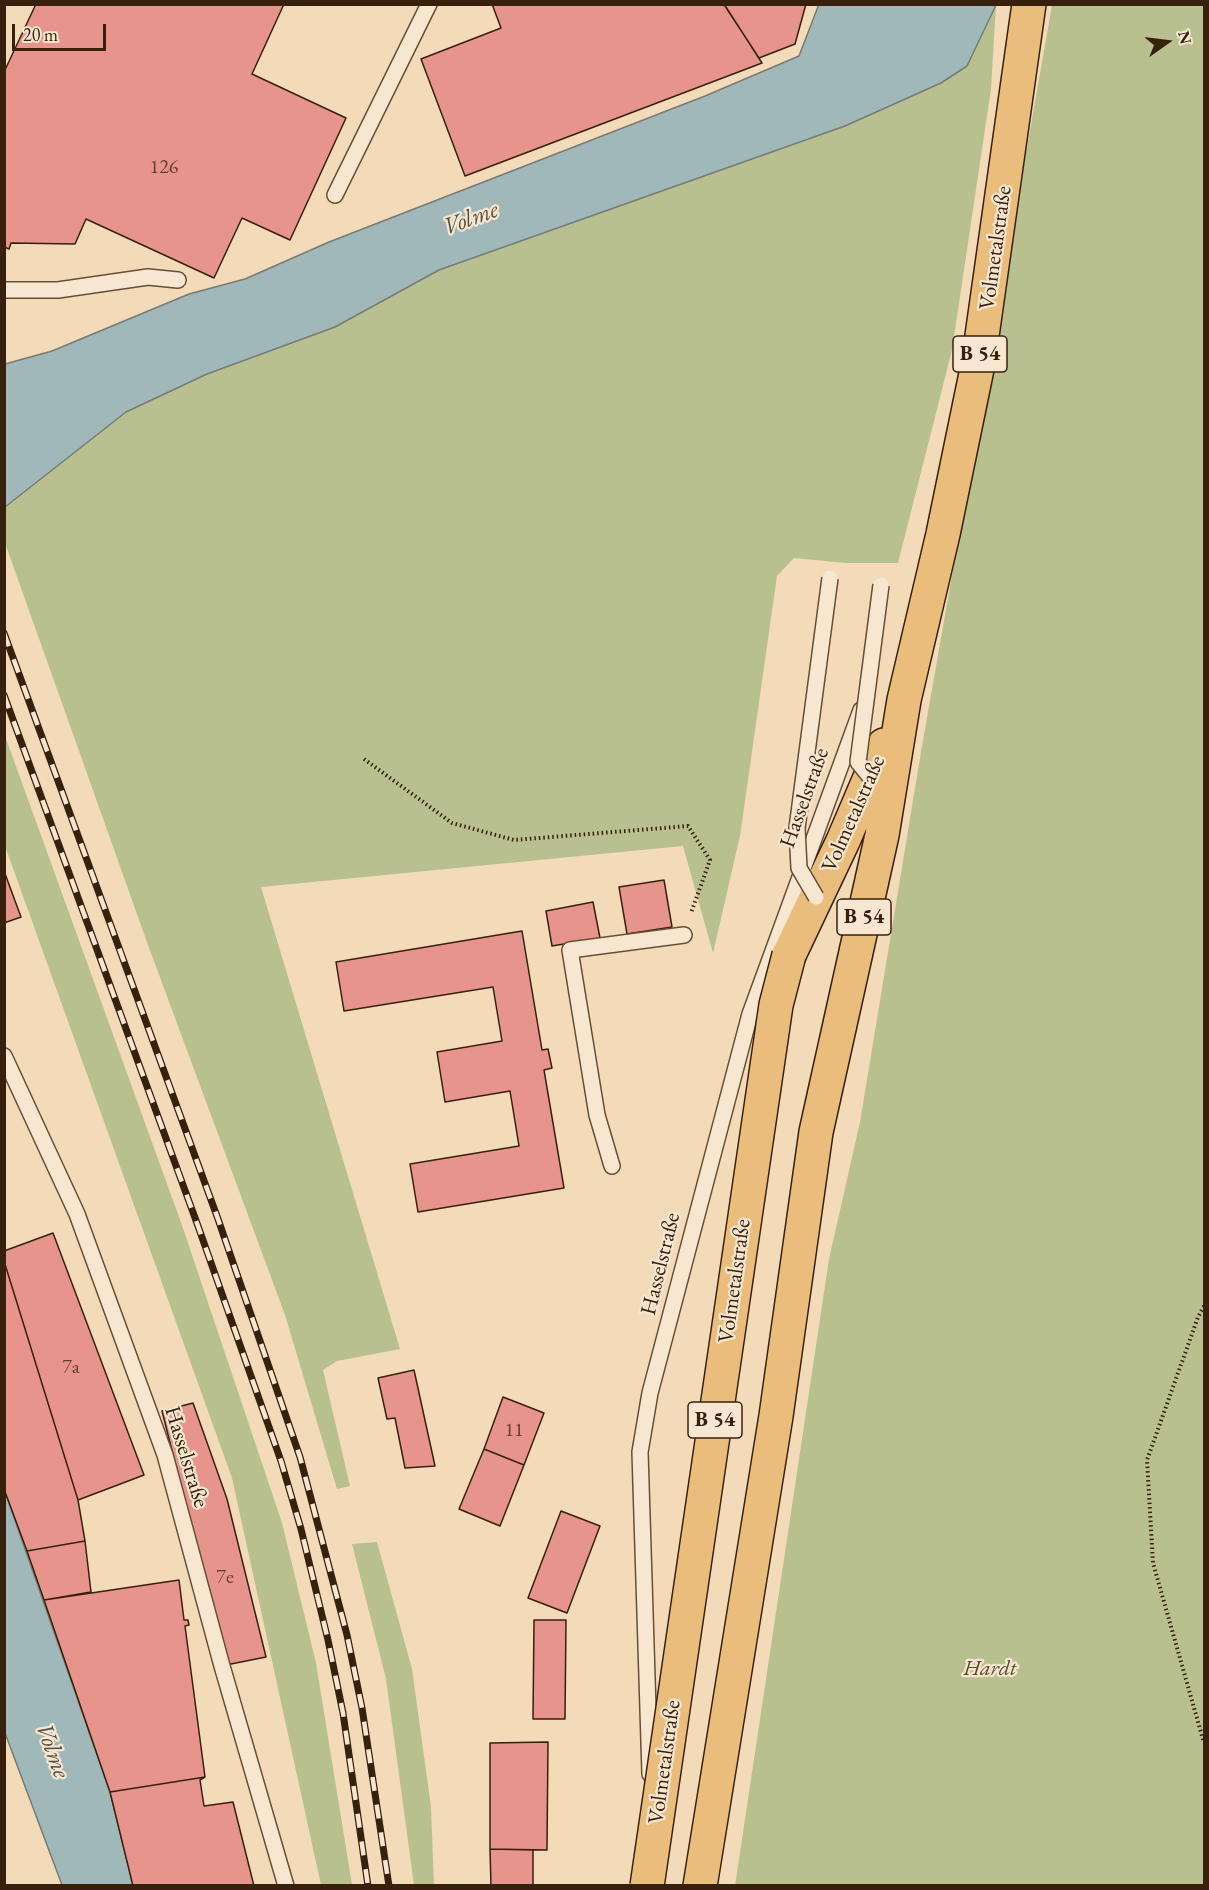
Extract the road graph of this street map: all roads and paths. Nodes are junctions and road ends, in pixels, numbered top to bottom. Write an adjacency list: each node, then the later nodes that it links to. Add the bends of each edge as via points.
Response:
1 (429, 4): 3 (lane)
2 (1029, 4): 9 (main road, Volmetalstraße / B 54, via 978,364)
3 (335, 195)
4 (178, 280): 5 (lane, via 148,277 58,290)
5 (4, 290)
6 (830, 578): 12 (lane, bridge, via 797,828 799,868)
7 (881, 585): 11 (lane, bridge, via 858,762)
8 (873, 679): 20 (lane, Hasselstraße, via 750,1014 650,1393 640,1452)
9 (904, 700): 11 (main road, Volmetalstraße / B 54); 21 (main road, Volmetalstraße / B 54, via 882,835 816,1132 776,1416)
10 (364, 759): 13 (path, via 452,824 514,840 688,826 710,860)
11 (870, 778): 12 (main road, Volmetalstraße / B 54)
12 (816, 897): 19 (main road, Volmetalstraße / B 54, bridge, via 789,955 776,1005)
13 (686, 929): 15 (lane, via 570,950 597,1115)
14 (4, 1056): 18 (lane, Hasselstraße, via 77,1214 165,1455)
15 (612, 1166)
16 (1204, 1306): 17 (path, via 1148,1460 1153,1563)
17 (1204, 1743)
18 (286, 1886)
19 (646, 1886)
20 (657, 1886)
21 (700, 1886)

